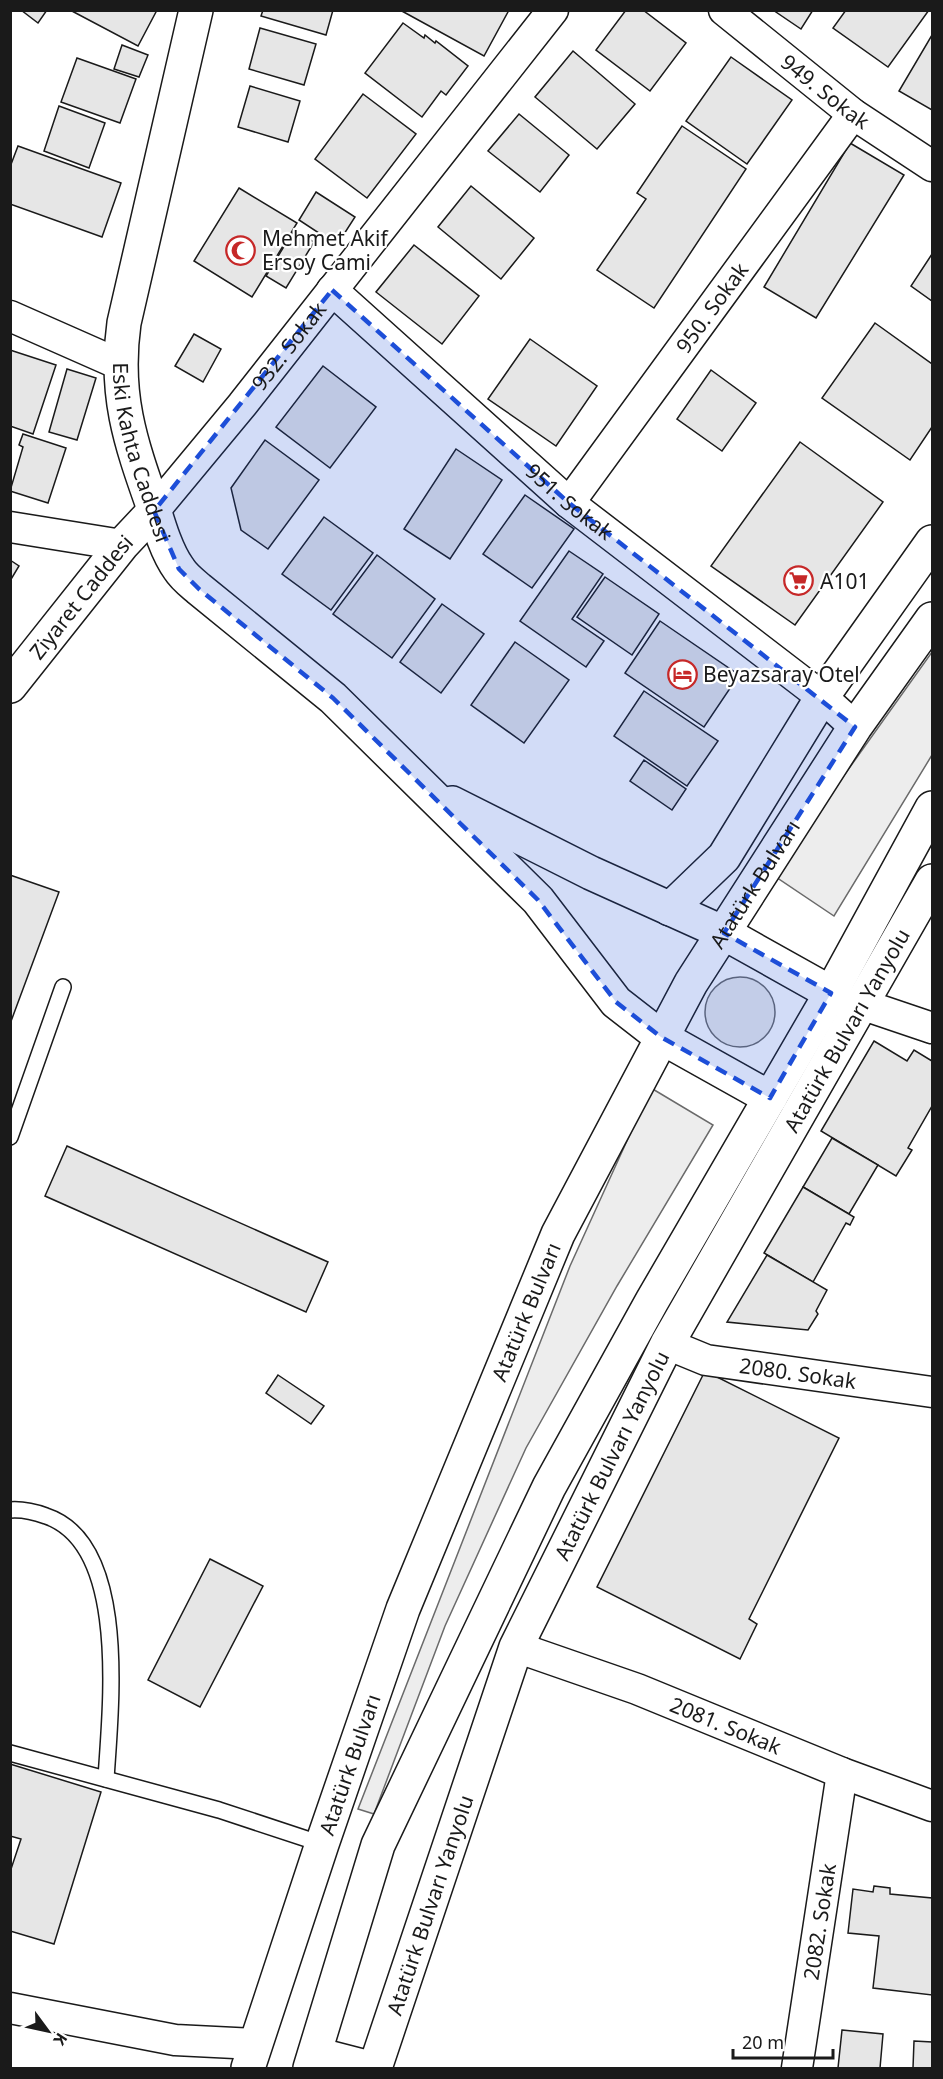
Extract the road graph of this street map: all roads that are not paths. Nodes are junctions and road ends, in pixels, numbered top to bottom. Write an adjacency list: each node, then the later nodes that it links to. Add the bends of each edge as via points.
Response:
1 (196, 10): 8 (main road, Eski Kahta Caddesi, via 124,323)
2 (553, 10): 6 (street, 932. Sokak)
3 (724, 10): 4 (street, 949. Sokak)
4 (853, 114): 5 (street, 949. Sokak); 9 (street, 950. Sokak)
5 (933, 165)
6 (332, 290): 9 (street, 951. Sokak); 10 (street, 932. Sokak)
7 (10, 316): 8 (street)
8 (121, 365): 10 (main road, Eski Kahta Caddesi, via 128,429)
9 (569, 503): 16 (street, 951. Sokak)
10 (154, 511): 13 (main road, Ziyaret Caddesi); 18 (main road, Eski Kahta Caddesi, via 179,569 198,589 333,698)
11 (10, 527): 13 (street)
12 (933, 542): 16 (main road)
13 (122, 545): 15 (main road, Ziyaret Caddesi)
14 (933, 619): 17 (main road, Atatürk Bulvarı)
15 (10, 686)
16 (822, 697): 17 (street, 951. Sokak); 21 (main road, via 724,857)
17 (855, 727): 22 (main road, Atatürk Bulvarı)
18 (423, 789): 21 (main road); 26 (main road, Eski Kahta Caddesi, via 537,900 616,1002)
19 (933, 808): 24 (main road)
20 (933, 881): 24 (main road, Atatürk Bulvarı Yanyolu)
21 (670, 909): 22 (main road)
22 (724, 933): 24 (main road); 26 (main road, Atatürk Bulvarı)
23 (63, 987): 28 (lane)
24 (846, 998): 25 (street); 27 (main road); 29 (main road, Atatürk Bulvarı Yanyolu)
25 (933, 1028)
26 (661, 1037): 27 (main road, Eski Kahta Caddesi); 37 (main road, Atatürk Bulvarı, via 558,1234 403,1609)
27 (770, 1098): 40 (main road, via 549,1487 378,1845)
28 (10, 1137)
29 (667, 1344): 30 (street, 2080. Sokak, via 706,1360); 32 (main road, Atatürk Bulvarı Yanyolu)
30 (933, 1392)
31 (10, 1510): 35 (lane, via 53,1518 83,1543 93,1560 111,1651)
32 (516, 1647): 34 (street, 2081. Sokak, via 638,1689); 41 (main road, Atatürk Bulvarı Yanyolu)
33 (10, 1753): 35 (lane)
34 (842, 1773): 36 (street, 2081. Sokak); 42 (street, 2082. Sokak)
35 (106, 1779): 37 (lane)
36 (933, 1806)
37 (322, 1844): 39 (main road, Atatürk Bulvarı)
38 (10, 2008): 39 (street)
39 (252, 2056)
40 (312, 2060): 41 (street)
41 (375, 2068)
42 (797, 2068)

